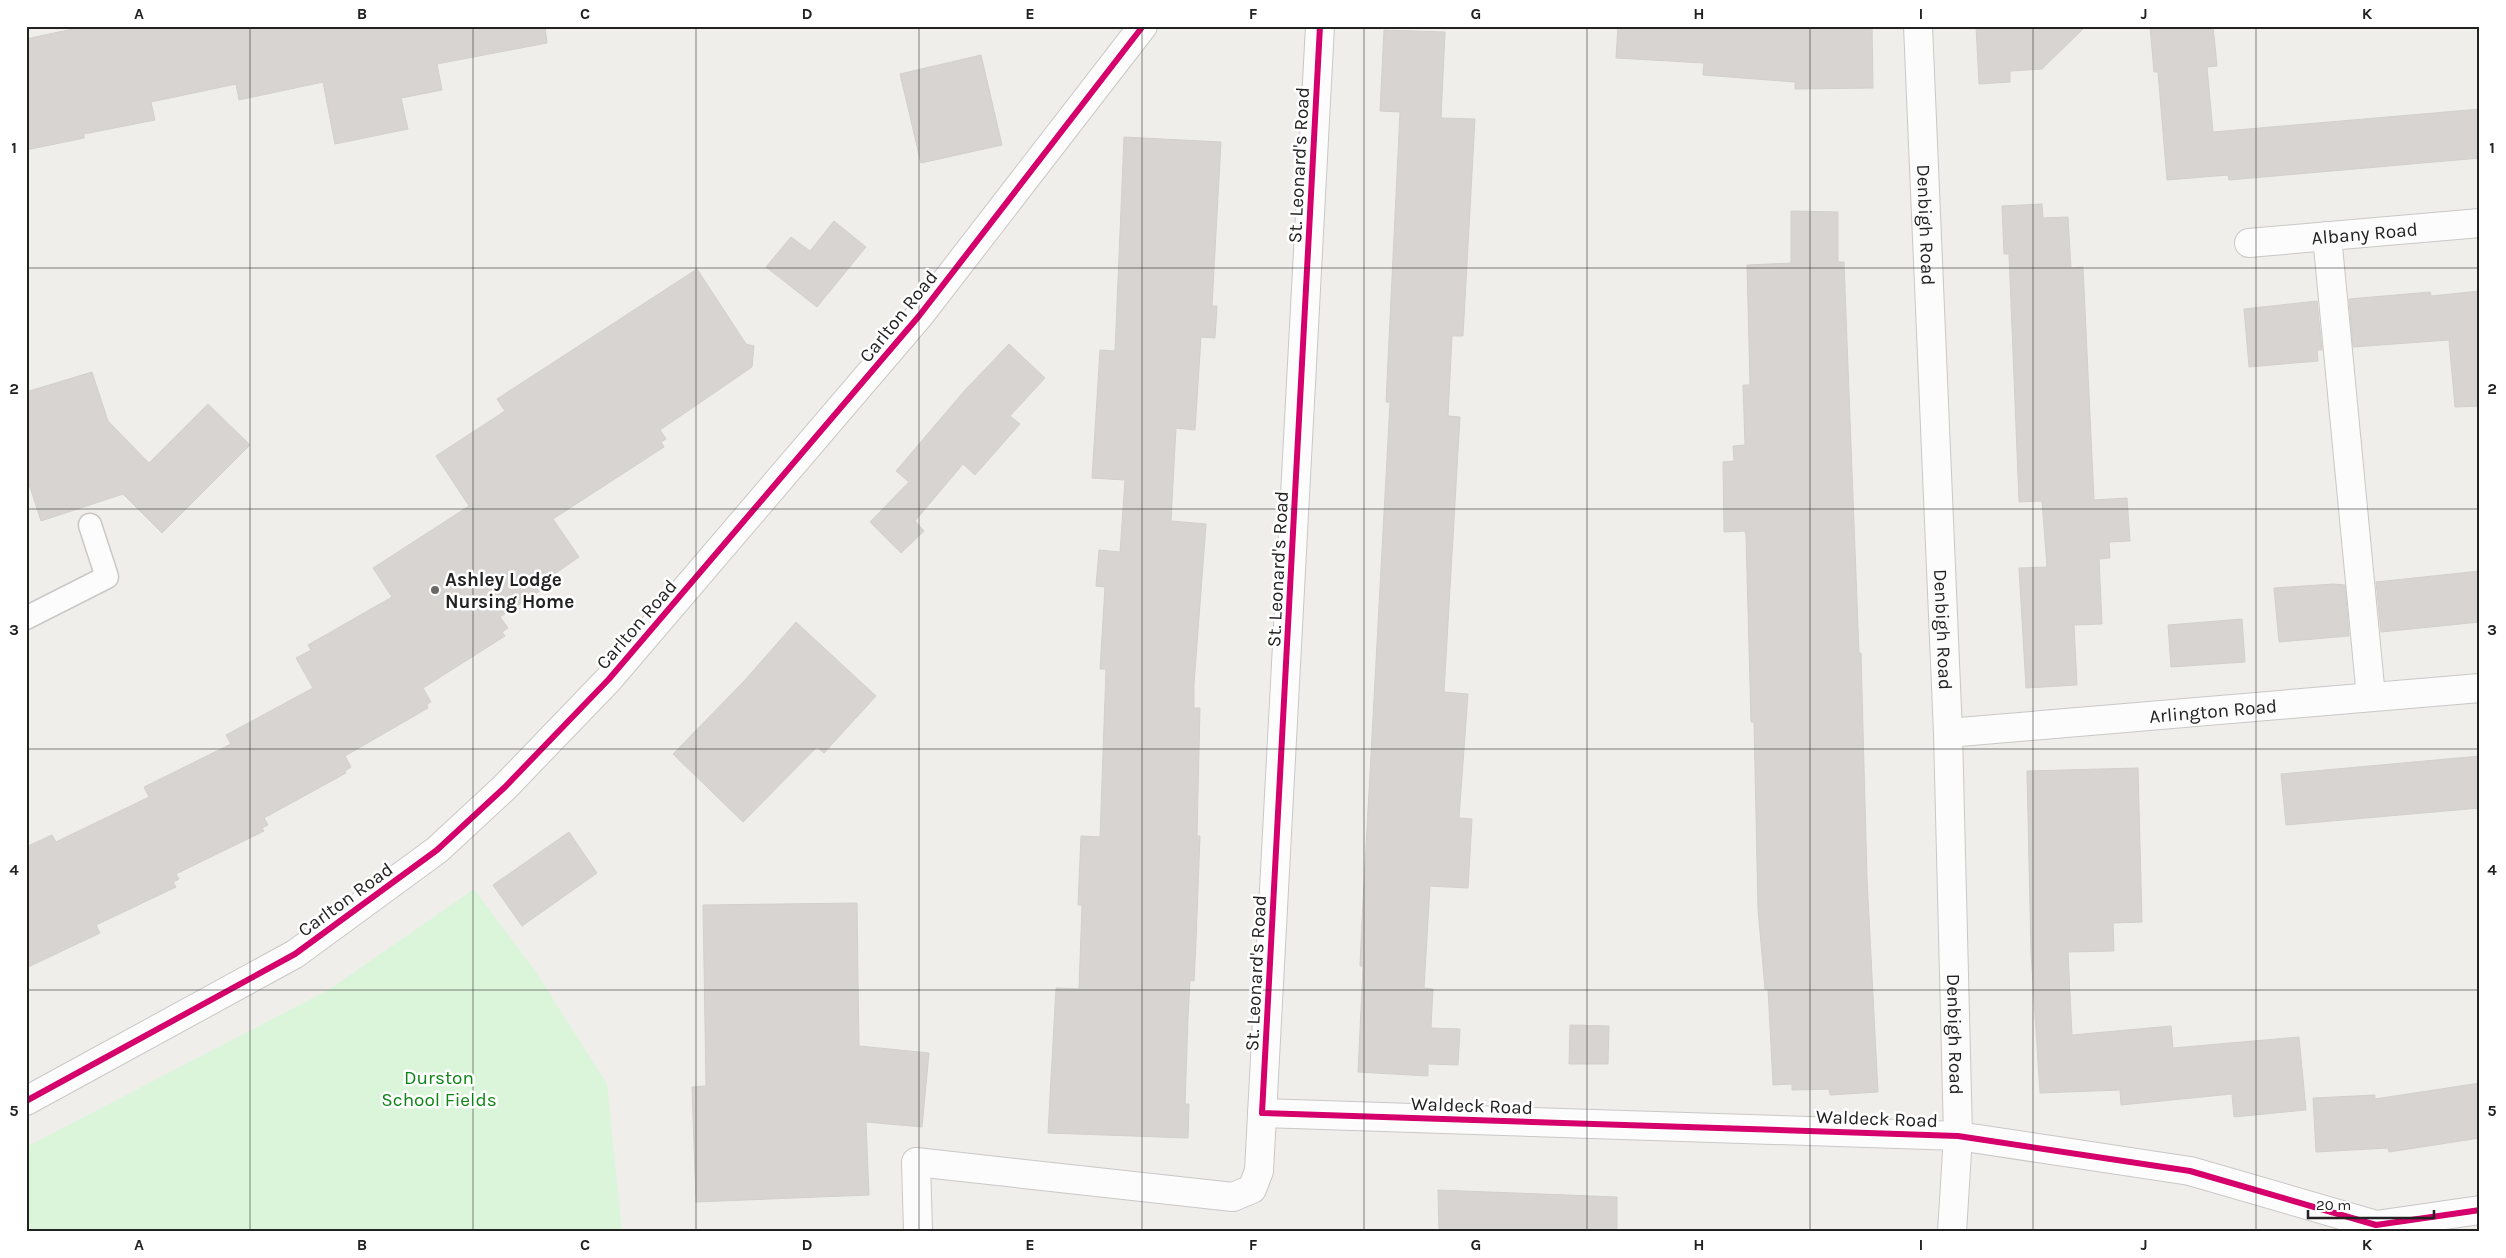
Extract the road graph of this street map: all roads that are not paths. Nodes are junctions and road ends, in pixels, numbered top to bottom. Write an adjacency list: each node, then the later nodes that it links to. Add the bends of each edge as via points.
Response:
1 (1143, 26): 12 (street, Carlton Road, via 919,316 609,679 504,787 438,850 295,954)
2 (1320, 26): 13 (street, St. Leonard's Road)
3 (1918, 26): 11 (street, Denbigh Road)
4 (2480, 223): 5 (street, Albany Road)
5 (2327, 236): 6 (street, Albany Road); 10 (street)
6 (2250, 243)
7 (90, 525): 8 (lane, via 107,577)
8 (26, 618)
9 (2480, 688): 10 (street, Arlington Road)
10 (2371, 697): 11 (street, Arlington Road)
11 (1948, 734): 14 (street, Denbigh Road)
12 (26, 1101)
13 (1262, 1113): 14 (street, Waldeck Road); 16 (street, St. Leonard's Road, via 1259,1171 1252,1188 1233,1197 916,1162)
14 (1958, 1136): 15 (street, Waldeck Road, via 2190,1172 2376,1225); 17 (street, Denbigh Road)
15 (2480, 1210)
16 (918, 1232)
17 (1952, 1232)

